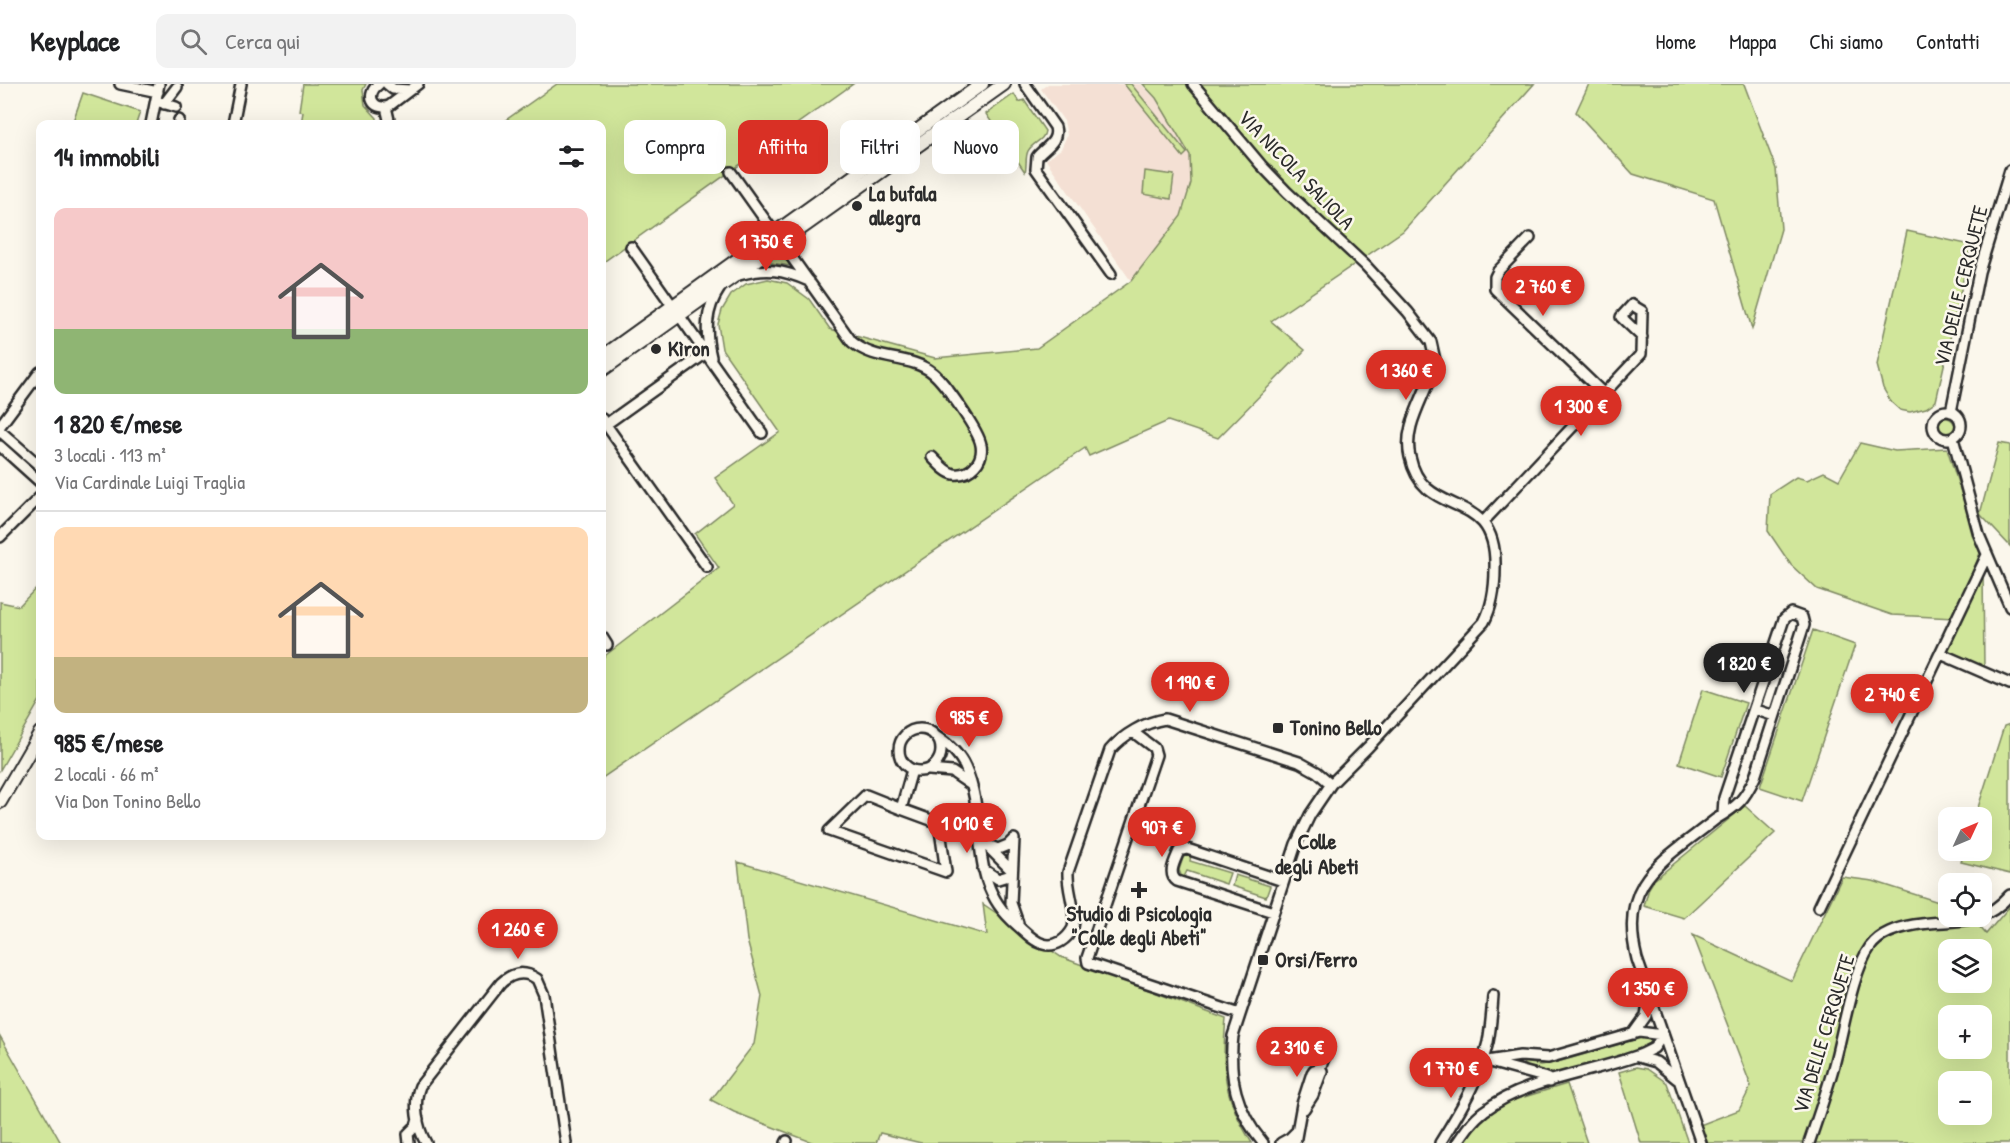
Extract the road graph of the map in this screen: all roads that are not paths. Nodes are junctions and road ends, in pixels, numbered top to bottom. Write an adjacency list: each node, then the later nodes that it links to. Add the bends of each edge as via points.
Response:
1 (120, 84): 11 (street)
2 (241, 84): 15 (street)
3 (378, 84): 12 (street, via 372,91 372,100 378,106)
4 (982, 84): 19 (main road)
5 (1004, 84): 19 (main road)
6 (1025, 84): 22 (street, via 1057,133 1037,157 1036,169)
7 (1193, 84): 45 (street, VIA NICOLA SALIOLA, via 1261,165 1366,266 1427,334 1434,351 1433,370 1408,436 1414,470 1432,493)
8 (390, 86): 9 (street); 12 (street, via 394,95)
9 (411, 86): 12 (street)
10 (177, 87): 11 (street)
11 (159, 95): 13 (street); 14 (street)
12 (389, 105): 16 (street)
13 (176, 107)
14 (152, 120)
15 (234, 120)
16 (390, 120)
17 (2010, 170): 33 (street, VIA DELLE CERQUETE, via 1979,272)
18 (731, 172): 19 (street)
19 (778, 238): 23 (main road); 24 (street); 25 (main road)
20 (1530, 238): 32 (street, via 1498,271 1496,288)
21 (631, 247): 25 (street)
22 (1111, 274)
23 (727, 281): 24 (street, via 762,270 776,270); 25 (main road); 29 (street, via 709,310 706,325)
24 (809, 281): 41 (street, via 852,342 871,354 917,364 932,372 982,446 977,465 968,472 953,474)
25 (676, 310): 27 (street); 28 (main road); 30 (main road)
26 (1642, 337): 32 (street, via 1641,354)
27 (706, 353): 29 (street); 34 (street)
28 (606, 354)
29 (713, 363): 38 (street)
30 (606, 367)
31 (36, 377): 36 (street)
32 (1603, 393): 45 (street)
33 (1951, 412): 39 (street, via 1961,424); 39 (street, via 1941,413 1933,426 1938,436)
34 (606, 421)
35 (606, 425): 48 (street)
36 (0, 426)
37 (0, 431): 42 (street)
38 (762, 433)
39 (1953, 438): 47 (street)
40 (0, 446): 43 (street)
41 (932, 458)
42 (36, 462)
43 (36, 478)
44 (36, 501): 46 (street)
45 (1484, 521): 61 (street, via 1496,552 1492,604 1484,622)
46 (0, 537)
47 (1987, 555): 49 (street); 51 (street)
48 (707, 567)
49 (2010, 607)
50 (1773, 650): 52 (street); 52 (street, via 1784,619 1791,613 1802,617 1804,625); 54 (street)
51 (1941, 654): 53 (street); 71 (street)
52 (1793, 657): 55 (street)
53 (2010, 684)
54 (1754, 709): 55 (street); 65 (street)
55 (1774, 716): 65 (street, via 1748,791)
56 (1133, 732): 61 (street, via 1152,721 1165,719 1304,764); 73 (street, via 1114,745 1106,757 1070,868 1073,928 1064,940 1052,945); 76 (street, via 1154,748 1155,755 1088,963)
57 (934, 735): 59 (street, via 916,730 900,742 899,755); 60 (street, via 941,752 939,761); 62 (street, via 954,750 965,765)
58 (36, 740): 63 (main road)
59 (912, 770): 60 (street); 64 (street)
60 (929, 770): 62 (street, via 952,772)
61 (1331, 784): 69 (street, via 1302,829)
62 (972, 786): 66 (street)
63 (0, 802)
64 (901, 809): 64 (street, via 939,823 946,872 829,831 866,795)
65 (1723, 814): 74 (street, via 1648,875 1634,903 1632,931)
66 (982, 840): 67 (street); 68 (street); 68 (street, via 998,849 1014,839)
67 (983, 869): 68 (street, via 998,879); 73 (street, via 996,901)
68 (1012, 873): 73 (street, via 1012,909)
69 (1283, 881): 72 (street); 72 (street, via 1187,849 1179,851 1171,872 1177,881)
70 (2010, 895): 96 (street, VIA DELLE CERQUETE, via 1984,917 1905,927 1881,936 1871,946 1861,962 1834,1068)
71 (1819, 907)
72 (1273, 912): 76 (street)
73 (1023, 930)
74 (1649, 994): 77 (street, via 1646,1016); 78 (street)
75 (1493, 996): 81 (street, via 1488,1043)
76 (1240, 1014): 86 (street, via 1233,1036 1231,1071 1239,1105)
77 (1633, 1034): 78 (street); 81 (street, via 1548,1058 1520,1056)
78 (1663, 1035): 80 (street, via 1654,1048); 83 (street)
79 (1328, 1049): 84 (street, via 1320,1068 1312,1074)
80 (1635, 1057): 82 (street); 83 (street, via 1656,1062)
81 (1481, 1062): 82 (street, via 1508,1066 1549,1078); 93 (street, via 1471,1091)
82 (1550, 1082): 94 (street, via 1495,1103 1472,1122)
83 (1679, 1082): 95 (street)
84 (1296, 1131): 90 (street); 91 (street); 92 (street)
85 (421, 1138): 87 (street, via 408,1137); 88 (street, via 418,1091 424,1079 501,983 524,973 540,983 545,998)
86 (1260, 1140): 89 (street)
87 (409, 1143)
88 (566, 1143)
89 (1270, 1143)
90 (1281, 1143)
91 (1289, 1143)
92 (1295, 1143)
93 (1440, 1143)
94 (1457, 1143)
95 (1701, 1143)
96 (1809, 1143)

